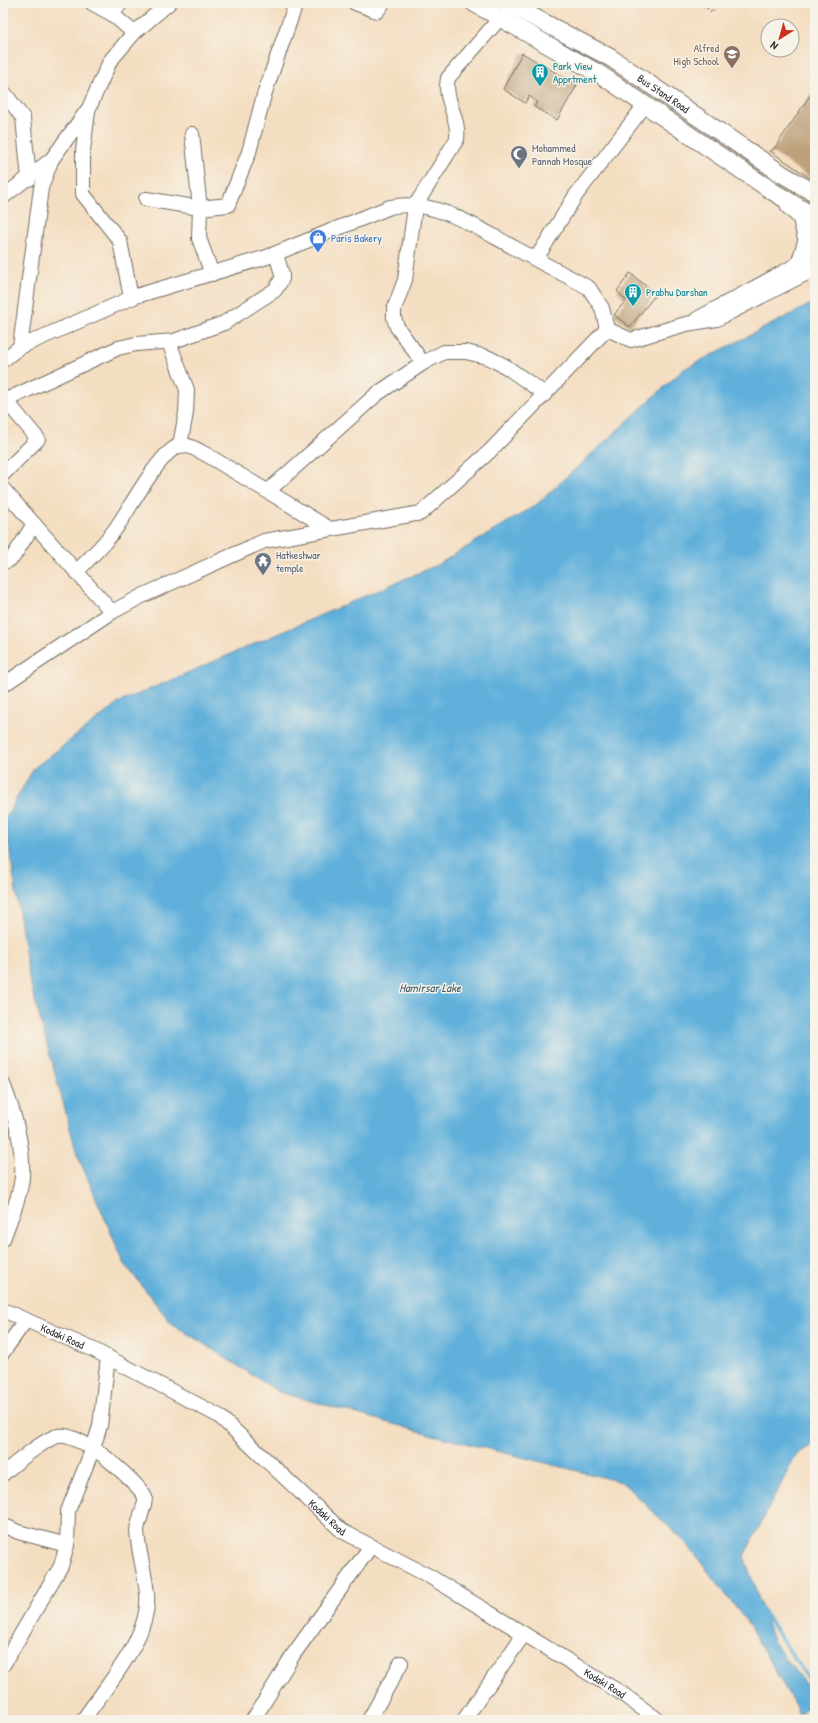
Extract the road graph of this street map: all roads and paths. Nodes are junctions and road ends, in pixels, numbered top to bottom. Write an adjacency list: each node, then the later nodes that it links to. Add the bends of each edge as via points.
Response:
1 (92, 3): 11 (street)
2 (121, 3): 11 (street)
3 (169, 3): 12 (street)
4 (296, 3): 24 (street, via 264,95 249,152 228,205)
5 (355, 3): 6 (street, via 378,11)
6 (384, 3)
7 (474, 3): 10 (main road, Bus Stand Road)
8 (701, 3): 9 (path, via 712,12)
9 (719, 3)
10 (504, 10): 14 (main road, Bus Stand Road); 20 (main road, Bus Stand Road, via 611,58 782,174); 23 (street, via 448,78 446,89 458,130 456,139)
11 (112, 14): 12 (street)
12 (134, 33): 15 (street, via 110,61)
13 (3, 91): 18 (street, via 23,118)
14 (645, 105): 19 (main road, Bus Stand Road); 28 (street, via 576,194)
15 (89, 108): 17 (street); 31 (street, via 83,151 83,194 120,241)
16 (192, 134): 24 (street)
17 (52, 159): 18 (street); 34 (street, via 41,188)
18 (29, 179): 21 (street)
19 (772, 191): 25 (main road, Bus Stand Road); 29 (main road, Bus Stand Road, via 801,218 807,240)
20 (815, 193)
21 (3, 197)
22 (146, 199): 24 (street)
23 (415, 206): 27 (street, via 404,204 390,207); 28 (street, via 456,217); 36 (street, via 405,280 397,300 394,318 397,327)
24 (200, 208): 30 (street, via 199,238)
25 (815, 217)
26 (815, 244): 29 (street)
27 (276, 254): 30 (street); 33 (street, via 282,279 276,290 224,323)
28 (536, 259): 32 (street, via 589,288 602,308)
29 (808, 264): 32 (street, via 686,324 631,340)
30 (212, 274): 31 (street)
31 (131, 298): 34 (street)
32 (606, 329): 37 (street)
33 (169, 342): 38 (street, via 118,348); 39 (street, via 187,390)
34 (20, 347): 35 (street)
35 (3, 360)
36 (423, 363): 37 (street, via 444,352 466,352 487,357 505,366); 42 (street, via 377,394)
37 (544, 394): 44 (street, via 490,451 420,513)
38 (4, 399): 40 (street, via 38,439)
39 (180, 445): 42 (street, via 190,446); 46 (street, via 166,454 116,529)
40 (3, 474)
41 (3, 489): 43 (street)
42 (268, 490): 44 (street)
43 (34, 524): 45 (street, via 13,557); 46 (street)
44 (330, 529): 47 (street, via 264,541)
45 (3, 562)
46 (77, 571): 47 (street)
47 (112, 612): 48 (street)
48 (3, 686)
49 (3, 1084): 50 (street, via 11,1104 20,1144 22,1177 16,1205)
50 (3, 1238)
51 (3, 1310): 52 (street, Kodaki Road)
52 (26, 1320): 53 (street); 54 (street, Kodaki Road)
53 (3, 1352)
54 (108, 1357): 55 (street, via 100,1426); 59 (street, Kodaki Road, via 219,1416 342,1531)
55 (94, 1448): 56 (street, via 59,1436); 58 (street, via 68,1510); 64 (street, via 137,1485 146,1498 137,1530 148,1594 145,1620 132,1648)
56 (3, 1474)
57 (3, 1525): 58 (street, via 18,1532)
58 (67, 1545): 62 (street, via 52,1584)
59 (371, 1546): 60 (street, Kodaki Road, via 429,1576); 65 (street, via 293,1654)
60 (524, 1634): 63 (street, Kodaki Road); 67 (street)
61 (401, 1662): 66 (street)
62 (3, 1665)
63 (621, 1692): 68 (street, Kodaki Road); 69 (street)
64 (83, 1720)
65 (253, 1720)
66 (368, 1720)
67 (464, 1720)
68 (658, 1720)
69 (663, 1720)

